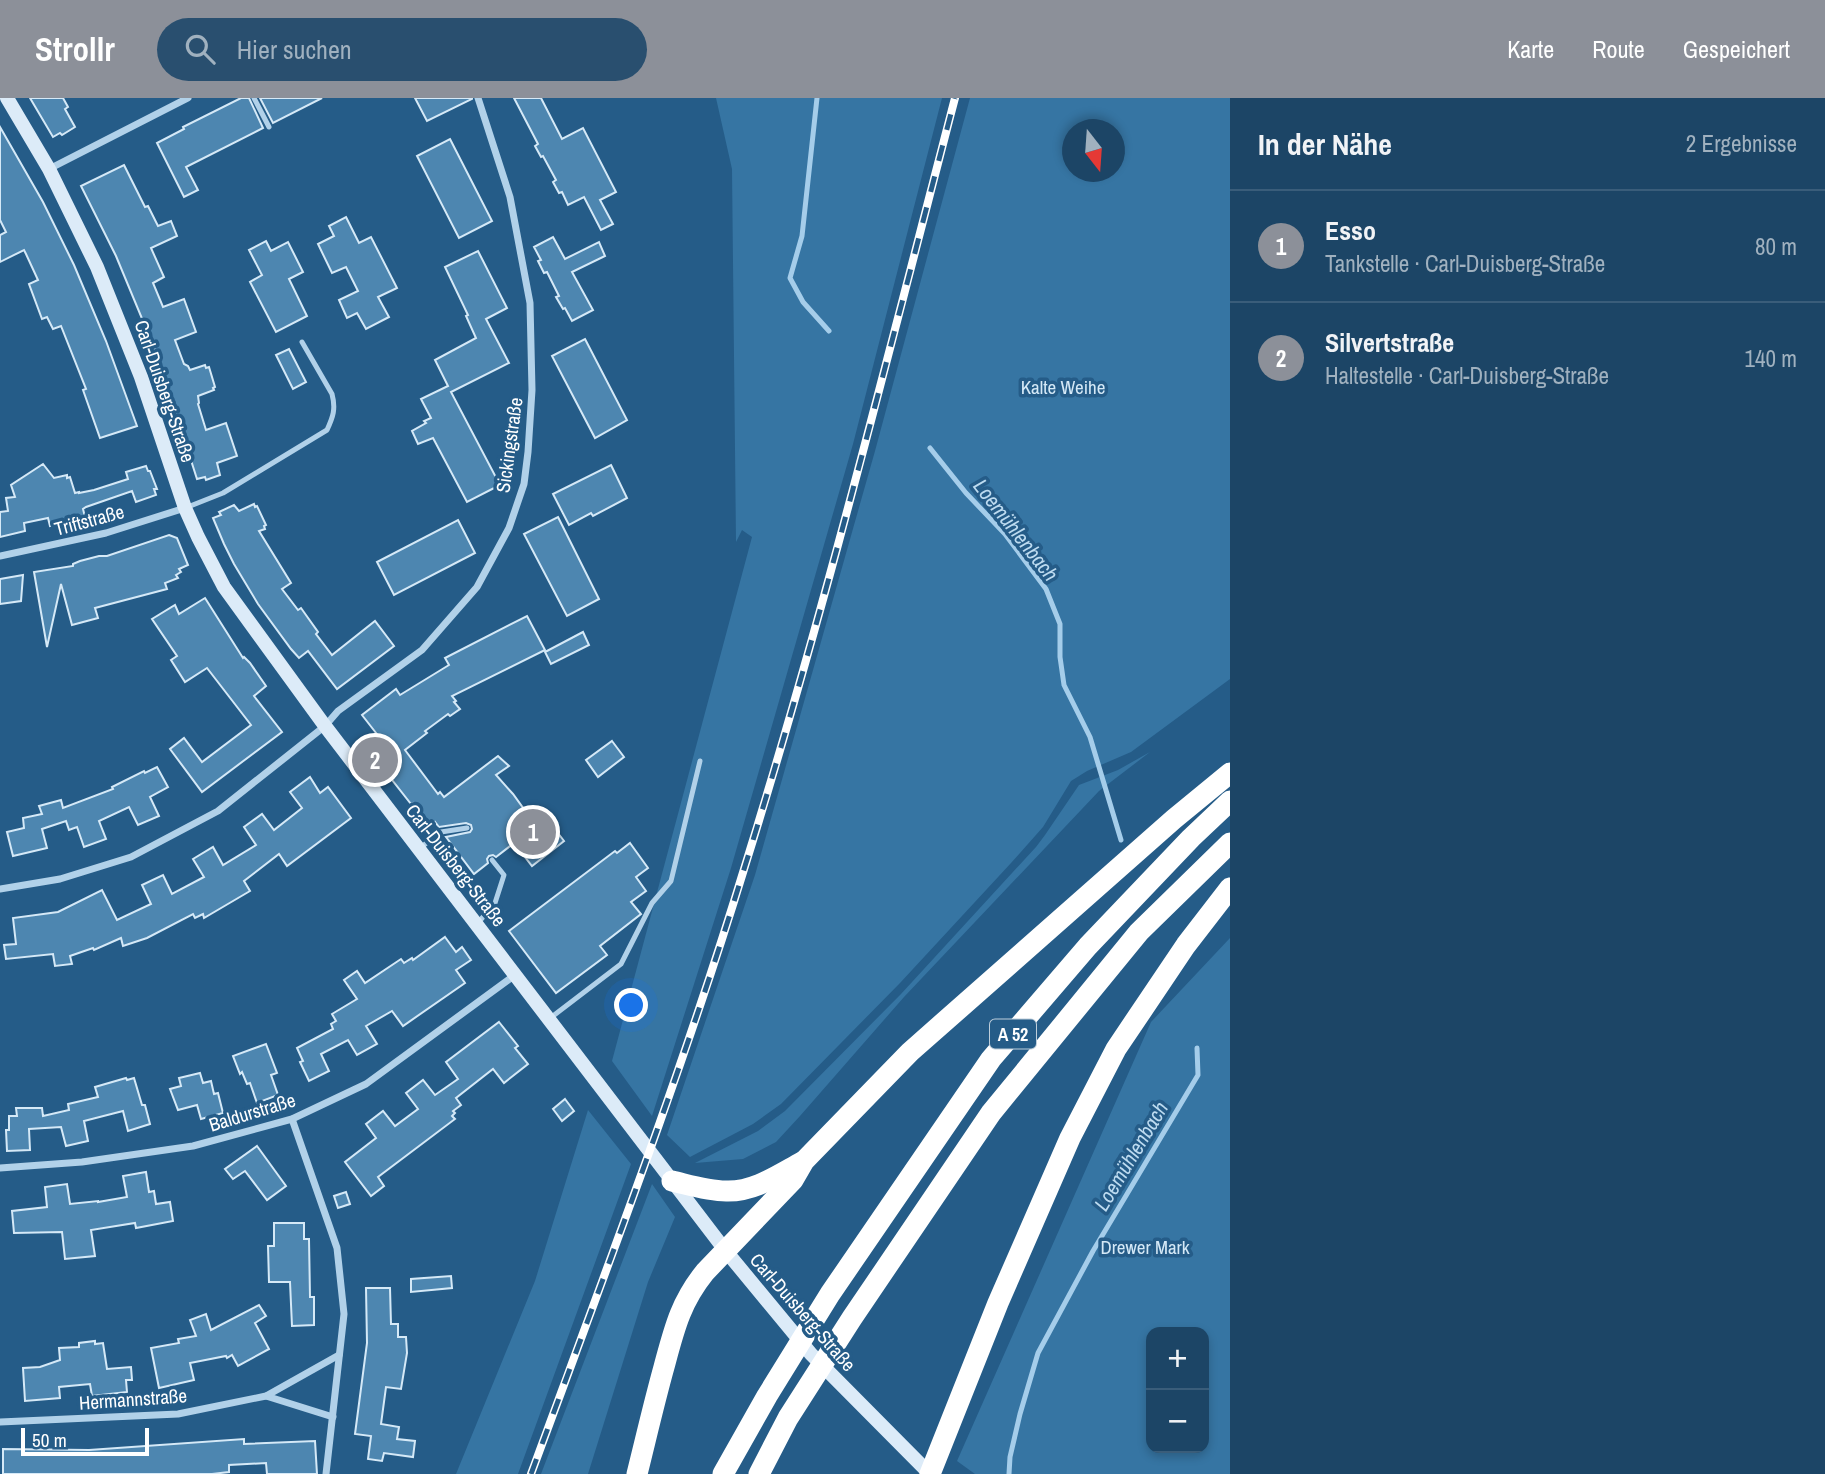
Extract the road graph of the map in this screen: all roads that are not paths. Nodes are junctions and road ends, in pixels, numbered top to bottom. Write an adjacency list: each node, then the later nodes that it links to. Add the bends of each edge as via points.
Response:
1 (7, 98): 6 (main road, Carl-Duisberg-Straße)
2 (188, 98): 6 (street)
3 (254, 98): 5 (lane)
4 (478, 98): 10 (street, Sickingstraße, via 510,197 530,303 532,390 523,484 509,528 477,587 422,650 338,711)
5 (269, 127)
6 (49, 169): 8 (main road, Carl-Duisberg-Straße, via 118,315)
7 (302, 342): 8 (lane, via 335,403 327,430 223,493)
8 (185, 508): 9 (street, Triftstraße, via 106,533); 10 (main road, Carl-Duisberg-Straße, via 225,587)
9 (0, 556)
10 (325, 726): 16 (main road, Carl-Duisberg-Straße); 19 (street, Sickingstraße, via 218,811 131,857 60,879)
11 (700, 761): 22 (lane, via 671,881 652,903 621,964)
12 (1230, 773): 24 (highway, via 911,1052)
13 (1230, 801): 34 (highway, A 52, via 1088,946 991,1059 830,1294)
14 (467, 828): 16 (lane, via 441,832)
15 (1230, 844): 35 (highway, A 52, via 1139,932 991,1113 852,1318 788,1418)
16 (419, 849): 20 (main road, Carl-Duisberg-Straße)
17 (492, 860): 20 (lane, via 504,875 495,903)
18 (1230, 888): 36 (highway, via 1116,1049 1070,1138)
19 (0, 889)
20 (477, 924): 21 (main road, Carl-Duisberg-Straße)
21 (516, 975): 22 (main road, Carl-Duisberg-Straße); 23 (street, Baldurstraße, via 366,1084)
22 (549, 1019): 26 (main road, Carl-Duisberg-Straße)
23 (292, 1119): 25 (street, Baldurstraße, via 193,1146); 28 (street, via 337,1248 344,1314)
24 (804, 1161): 26 (highway, via 740,1190); 27 (highway, via 793,1180)
25 (0, 1168)
26 (672, 1181): 27 (main road, Carl-Duisberg-Straße)
27 (725, 1251): 33 (highway, via 695,1284 678,1315); 36 (main road, Carl-Duisberg-Straße, via 811,1354)
28 (339, 1355): 29 (street, Hermannstraße); 30 (street)
29 (266, 1396): 30 (street, Hermannstraße); 31 (street, Hermannstraße, via 178,1414)
30 (333, 1417): 32 (street)
31 (0, 1422)
32 (326, 1474)
33 (637, 1474)
34 (723, 1474)
35 (759, 1474)
36 (930, 1474)

